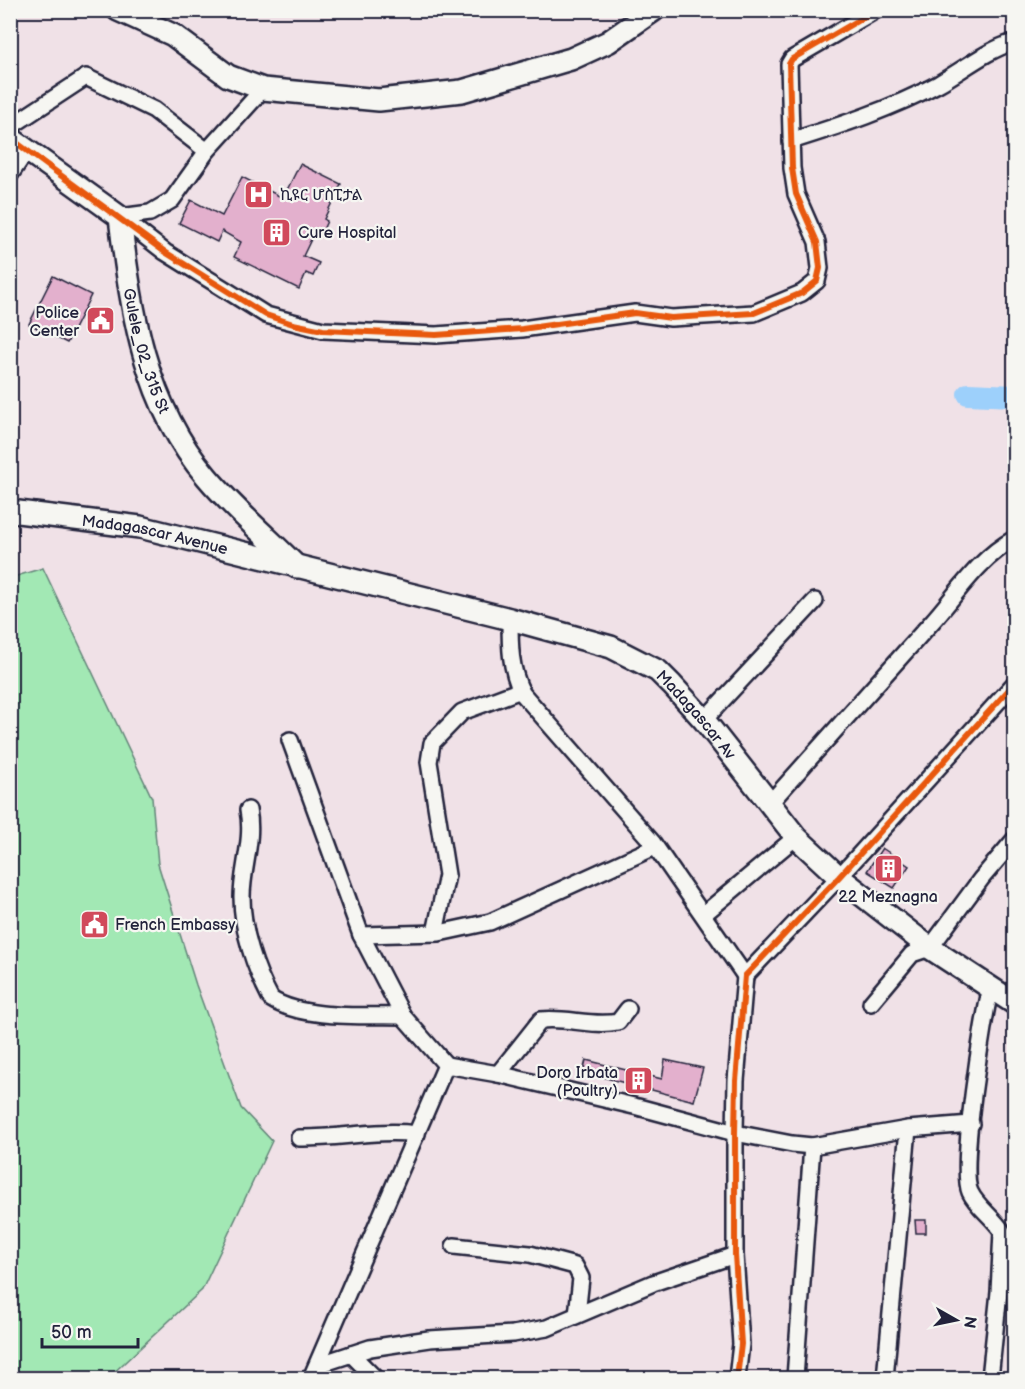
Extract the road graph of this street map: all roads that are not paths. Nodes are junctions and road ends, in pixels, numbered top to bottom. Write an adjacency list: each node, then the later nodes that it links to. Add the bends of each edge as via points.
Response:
1 (118, 10): 5 (main road, via 173,34 228,76)
2 (654, 10): 5 (main road, via 608,42 571,59 462,91 380,100)
3 (876, 10): 7 (street, via 792,58 788,69)
4 (1014, 42): 7 (street, via 874,115)
5 (263, 89): 9 (street)
6 (10, 127): 9 (street, via 86,76 154,110)
7 (791, 141): 11 (street, via 796,194 817,242 820,268 817,281 802,293 754,313 671,318 635,313 522,329 436,335 322,330 266,315 165,252)
8 (19, 144): 10 (street); 11 (main road)
9 (207, 151): 11 (street, via 172,200 150,213)
10 (10, 175)
11 (120, 217): 14 (main road, Gulele_02_315 St, via 129,297 162,405 207,477)
12 (10, 511): 14 (main road, Madagascar Avenue, via 140,527)
13 (1014, 539): 21 (street, via 976,568 946,607)
14 (298, 567): 16 (main road, Madagascar Av)
15 (815, 601): 19 (street)
16 (510, 618): 18 (street, via 510,658); 19 (main road, Madagascar Av, via 592,640 658,671)
17 (1014, 684): 26 (street)
18 (521, 690): 25 (street); 28 (street, via 462,712 432,743 429,762 447,875)
19 (704, 720): 21 (main road, Madagascar Av)
20 (290, 740): 29 (street)
21 (769, 804): 23 (main road, Madagascar Av)
22 (248, 810): 36 (street, via 248,854 242,897 245,932 271,999 293,1008 321,1012)
23 (796, 837): 26 (main road, Madagascar Av); 27 (street)
24 (1014, 840): 30 (street)
25 (655, 847): 27 (street); 28 (street, via 490,922)
26 (839, 877): 30 (main road, Madagascar Av); 31 (street)
27 (704, 914): 31 (street)
28 (435, 933): 29 (street)
29 (361, 935): 36 (street)
30 (930, 948): 32 (main road, Madagascar Av); 33 (street, via 912,954)
31 (745, 976): 41 (street)
32 (991, 987): 34 (main road, Madagascar Av); 39 (street, via 982,1025)
33 (871, 1003)
34 (1014, 1003)
35 (628, 1009): 38 (street, via 618,1022 603,1025 555,1018 541,1020)
36 (403, 1016): 37 (street)
37 (446, 1065): 38 (street); 42 (street)
38 (498, 1074): 41 (street)
39 (971, 1124): 40 (street); 54 (street, via 970,1191 1002,1232)
40 (908, 1129): 44 (street); 53 (street)
41 (735, 1133): 44 (street); 46 (street)
42 (417, 1134): 43 (street, via 375,1132 333,1139); 49 (street)
43 (299, 1138)
44 (812, 1146): 52 (street)
45 (454, 1246): 47 (street, via 530,1254 575,1266 581,1278)
46 (735, 1255): 47 (street); 51 (street, via 741,1344)
47 (577, 1315): 48 (street, via 547,1328 513,1334 429,1339)
48 (351, 1354): 49 (street); 50 (street)
49 (314, 1372)
50 (375, 1378)
51 (737, 1378)
52 (795, 1378)
53 (885, 1378)
54 (990, 1378)

